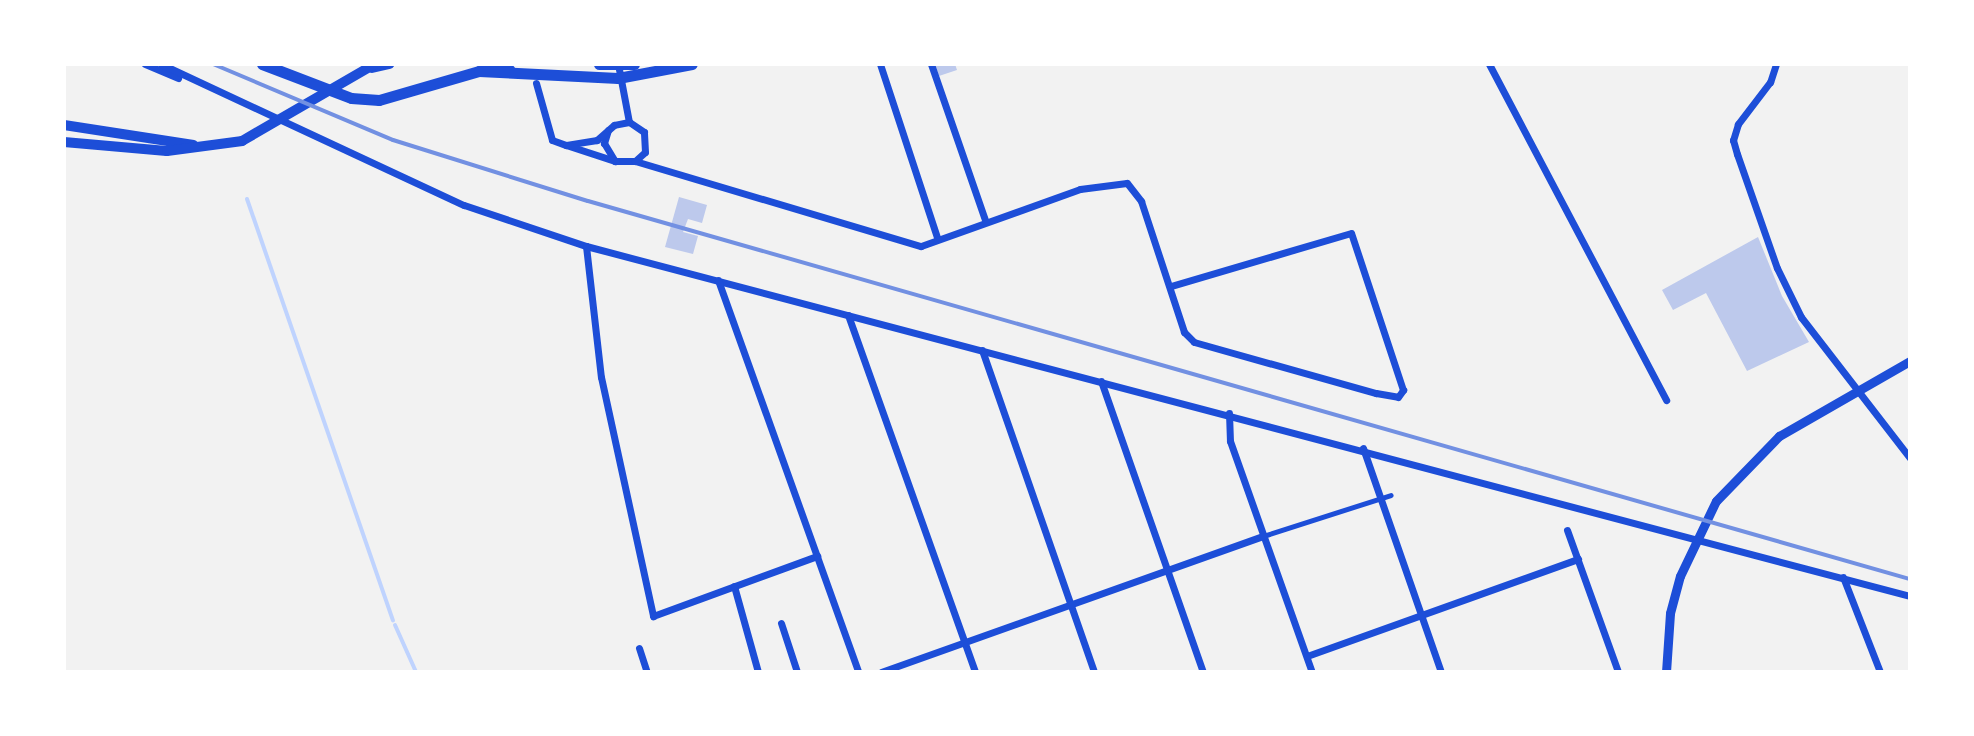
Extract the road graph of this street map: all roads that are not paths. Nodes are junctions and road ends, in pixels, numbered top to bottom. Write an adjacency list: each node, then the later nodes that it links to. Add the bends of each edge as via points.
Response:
1 (145, 64): 19 (street)
2 (161, 64): 19 (street)
3 (262, 64): 16 (main road, via 351,98 379,100 459,74)
4 (375, 64): 15 (main road)
5 (390, 64): 15 (main road)
6 (485, 64): 16 (main road)
7 (599, 64): 14 (main road)
8 (634, 64): 14 (main road)
9 (692, 64): 17 (main road)
10 (880, 64): 29 (street)
11 (931, 64): 28 (street)
12 (1489, 64): 37 (street)
13 (1776, 64): 40 (street, via 1770,82 1738,124 1733,140 1737,154 1777,268 1801,317)
14 (618, 65): 17 (street)
15 (363, 71): 25 (main road, via 266,131)
16 (524, 73): 17 (main road)
17 (618, 78): 20 (street)
18 (536, 83): 24 (street, via 552,140)
19 (221, 94): 30 (street, via 464,205)
20 (629, 122): 22 (street); 27 (street, via 647,138 645,152)
21 (66, 124): 25 (main road)
22 (608, 130): 24 (street, via 597,140); 26 (street, via 604,143)
23 (64, 142): 25 (main road, via 167,151)
24 (566, 145): 26 (street)
25 (210, 147)
26 (615, 161): 27 (street)
27 (635, 161): 29 (street, via 921,246 932,245)
28 (985, 220): 29 (street); 32 (street, via 1080,189 1127,183 1141,201)
29 (937, 237)
30 (586, 246): 31 (street); 49 (street, via 604,391 653,616)
31 (718, 280): 33 (street); 45 (street)
32 (1171, 286): 32 (street, via 1351,233 1403,390 1398,397 1376,393 1194,342 1184,332)
33 (848, 315): 34 (street); 54 (street)
34 (982, 350): 36 (street); 51 (street)
35 (1910, 361): 68 (street, via 1779,436 1716,501 1680,576 1670,613)
36 (1101, 381): 38 (street); 47 (street)
37 (1666, 400)
38 (1229, 413): 39 (street); 44 (street, via 1227,433)
39 (1363, 448): 42 (street); 48 (street)
40 (1910, 458)
41 (1391, 495): 42 (street)
42 (1379, 498): 44 (street); 52 (street)
43 (1567, 530): 46 (street)
44 (1262, 536): 47 (street); 56 (street)
45 (817, 556): 49 (street); 60 (street)
46 (1578, 559): 52 (street); 67 (street)
47 (1167, 570): 51 (street); 64 (street)
48 (1843, 577): 50 (street); 69 (street)
49 (734, 586): 58 (street)
50 (1910, 596)
51 (1070, 604): 54 (street); 63 (street)
52 (1420, 615): 56 (street); 66 (street)
53 (781, 623): 59 (street)
54 (964, 642): 61 (street); 62 (street)
55 (639, 648): 57 (street)
56 (1307, 656): 65 (street)
57 (647, 672)
58 (758, 672)
59 (797, 672)
60 (858, 672)
61 (881, 672)
62 (975, 672)
63 (1094, 672)
64 (1203, 672)
65 (1312, 672)
66 (1441, 672)
67 (1618, 672)
68 (1666, 672)
69 (1880, 672)

